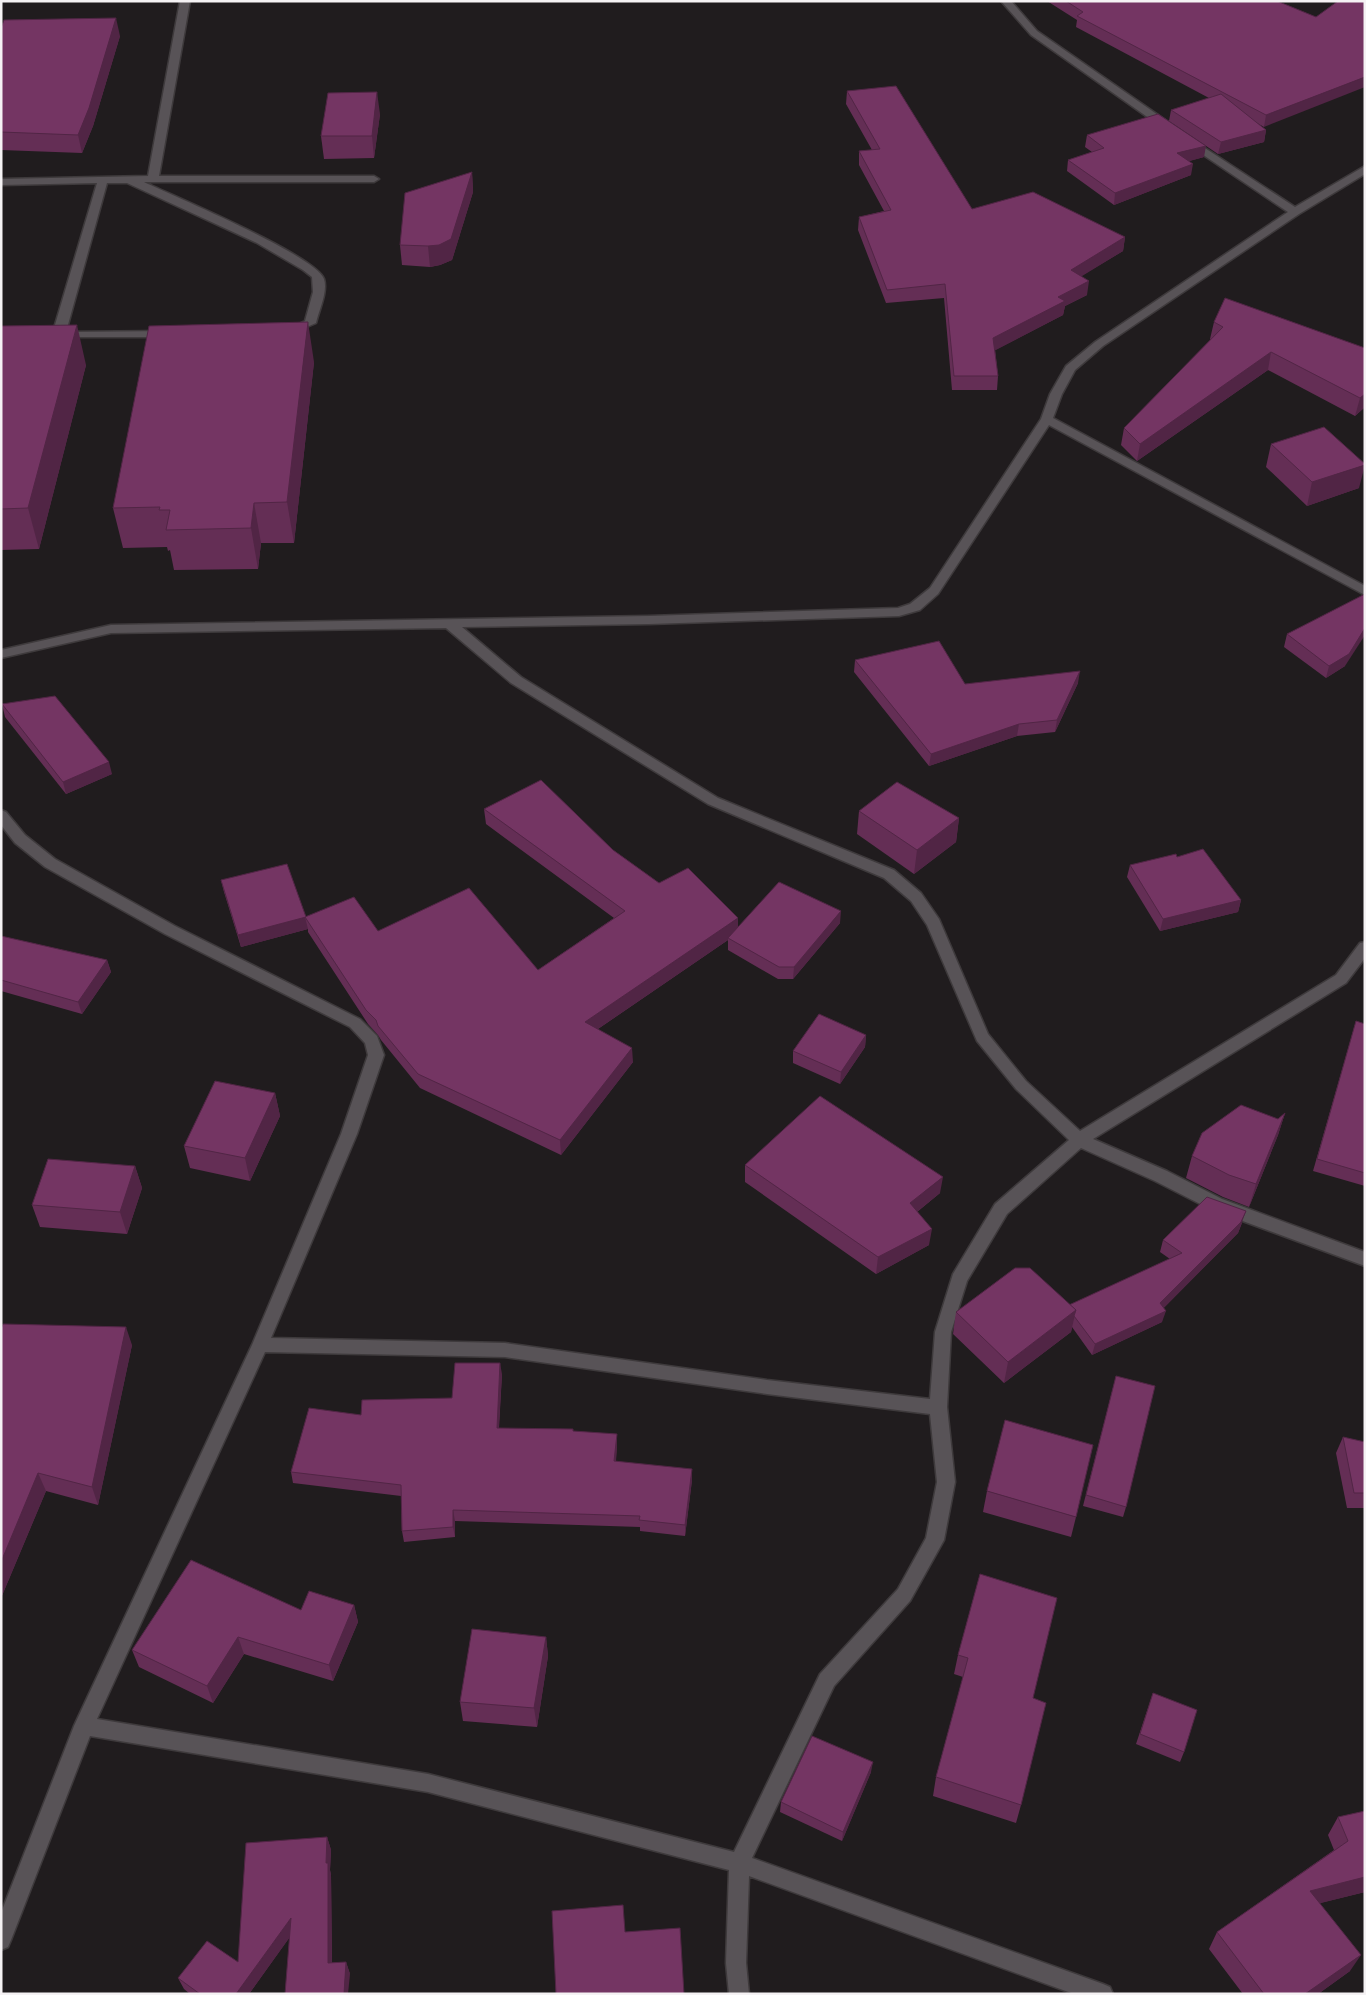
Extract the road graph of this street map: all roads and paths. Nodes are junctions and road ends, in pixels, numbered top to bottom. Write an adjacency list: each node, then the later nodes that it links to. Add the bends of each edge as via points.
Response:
1 (185, 1): 5 (street)
2 (1006, 1): 9 (street, via 1034,33)
3 (1365, 169): 9 (street)
4 (128, 179): 5 (street); 7 (street); 11 (street, via 286,254 317,274 320,283 310,323)
5 (153, 179): 6 (street)
6 (374, 179)
7 (103, 180): 8 (street); 10 (street, via 55,335)
8 (1, 182)
9 (1295, 212): 12 (street, via 1099,344 1070,368 1056,394)
10 (179, 334)
11 (278, 334)
12 (1048, 419): 13 (street); 14 (street, via 934,591 915,607 899,612)
13 (1365, 591)
14 (449, 623): 15 (street, via 111,629); 18 (street, via 516,680 713,801 890,874 916,897 934,924 982,1037 1021,1085)
15 (1, 654)
16 (1, 815): 20 (street, via 20,839 50,863 170,930 355,1023 372,1040 376,1055 349,1134)
17 (1365, 947): 18 (street, via 1341,978)
18 (1079, 1140): 19 (street, via 1216,1204); 21 (street, via 1001,1209 959,1279 943,1332)
19 (1365, 1259)
20 (260, 1345): 21 (street, via 505,1350); 22 (street)
21 (938, 1407): 23 (street, via 946,1482 935,1540 904,1595 827,1680)
22 (84, 1726): 23 (street, via 428,1783); 24 (street)
23 (739, 1863): 25 (street, via 736,1963); 26 (street)
24 (1, 1940)
25 (739, 1994)
26 (1103, 1994)

